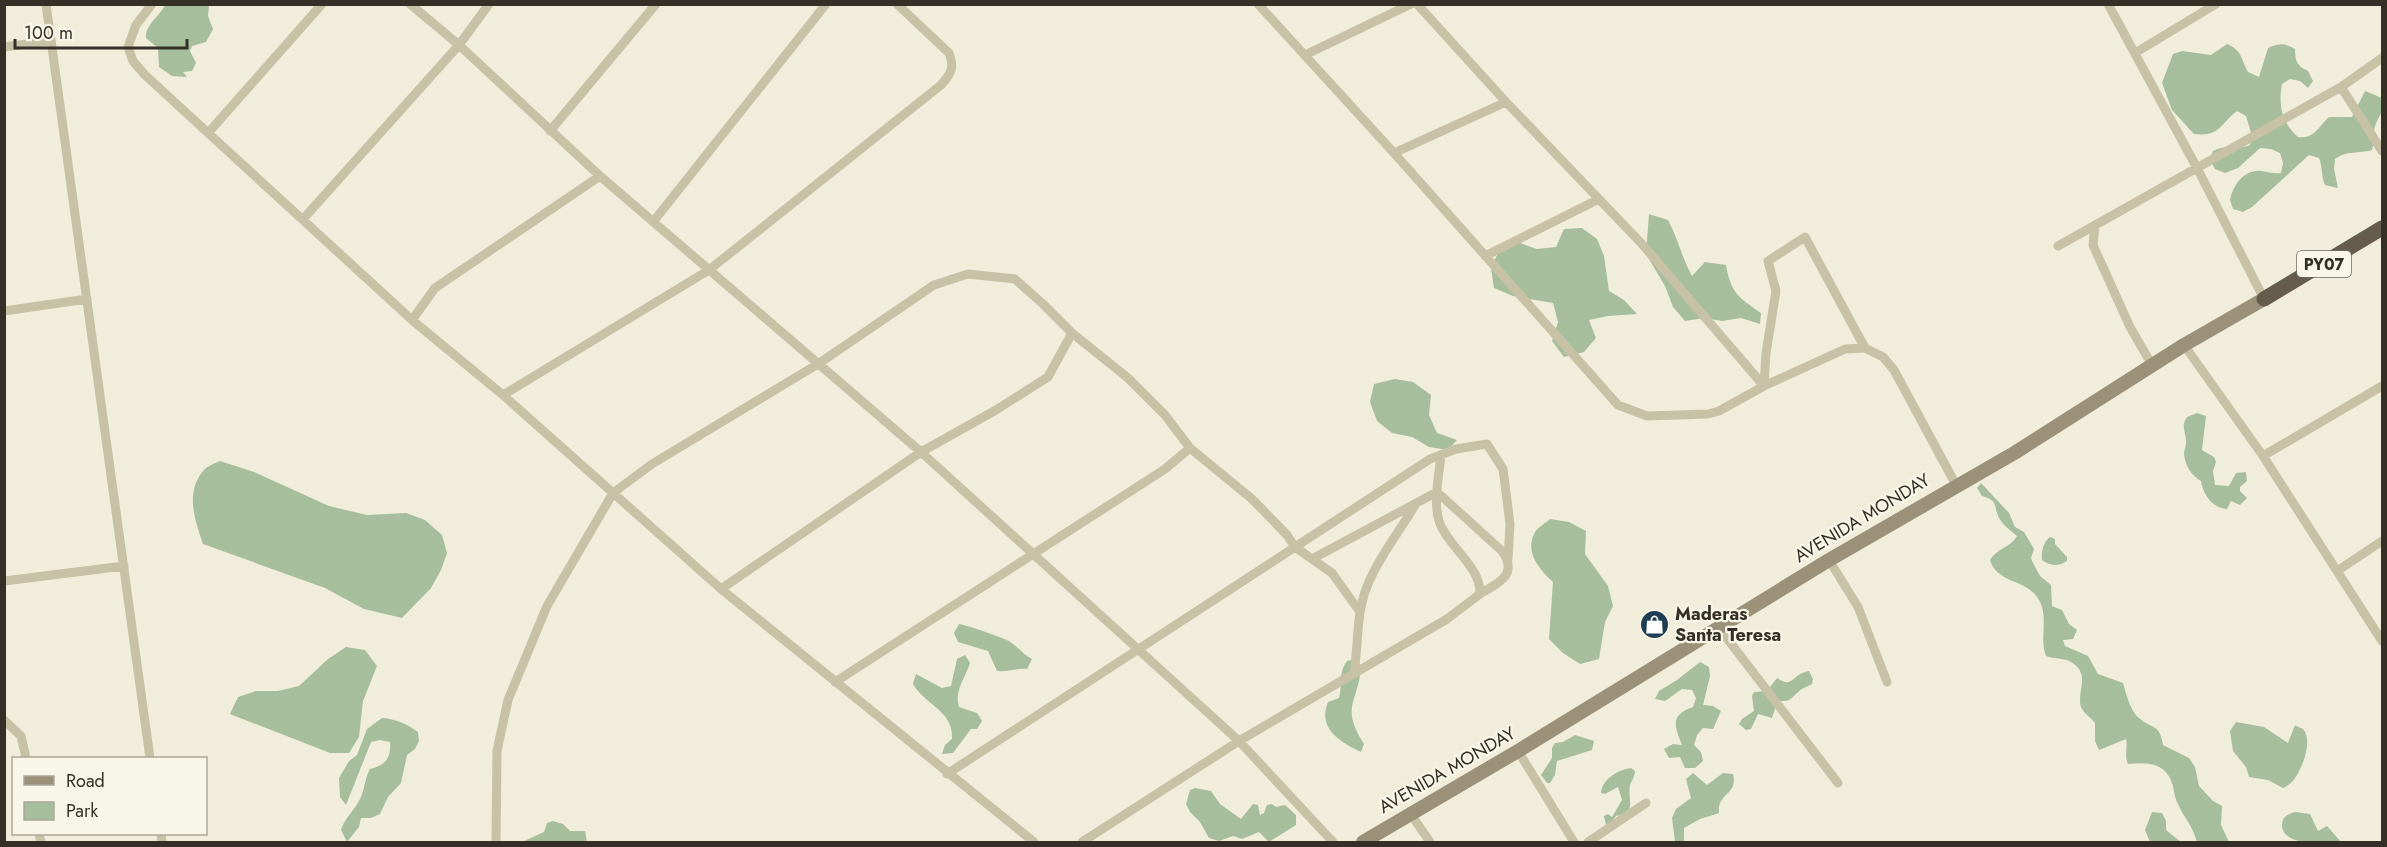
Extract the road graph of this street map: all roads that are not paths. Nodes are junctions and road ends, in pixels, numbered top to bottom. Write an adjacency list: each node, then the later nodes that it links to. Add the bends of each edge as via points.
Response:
1 (46, 4): 14 (street)
2 (152, 4): 23 (street, via 136,25 128,47 133,61)
3 (322, 4): 23 (street)
4 (410, 4): 15 (street)
5 (489, 4): 15 (street)
6 (656, 4): 22 (street)
7 (826, 4): 30 (street)
8 (897, 4): 35 (street, via 949,53 954,63 951,74)
9 (1258, 4): 18 (street)
10 (1411, 4): 18 (street)
11 (1417, 4): 21 (street)
12 (2108, 4): 17 (street)
13 (2216, 4): 17 (street)
14 (51, 41): 16 (street); 37 (street)
15 (459, 45): 22 (street); 29 (street)
16 (4, 47)
17 (2135, 53): 26 (street)
18 (1305, 56): 25 (street)
19 (2382, 58): 20 (street)
20 (2341, 87): 24 (street); 26 (street)
21 (1506, 102): 25 (street); 28 (street)
22 (550, 131): 27 (street)
23 (209, 132): 29 (street)
24 (2382, 150)
25 (1394, 153): 34 (street)
26 (2197, 168): 31 (street); 36 (street)
27 (600, 176): 30 (street); 39 (street, via 435,288)
28 (1599, 199): 34 (street); 45 (street)
29 (304, 218): 39 (street)
30 (653, 222): 35 (street)
31 (2095, 225): 33 (street); 44 (street, via 2093,245)
32 (2382, 228): 36 (highway, AVENIDA MONDAY / PY07)
33 (2058, 246)
34 (1485, 256): 45 (street, via 1618,405 1647,416 1708,414)
35 (709, 270): 43 (street); 47 (street)
36 (2264, 299): 41 (main road, AVENIDA MONDAY / PY07)
37 (87, 300): 38 (street); 62 (street)
38 (4, 311)
39 (411, 320): 47 (street)
40 (1072, 333): 43 (street, via 1015,279 968,274 934,285); 48 (street, via 1128,378 1165,415); 49 (street, via 1048,377)
41 (2184, 345): 44 (main road, AVENIDA MONDAY / PY07); 51 (street)
42 (1865, 348): 45 (street, via 1845,349); 45 (street, via 1805,237 1768,261 1776,291); 52 (street, via 1883,357 1894,370)
43 (818, 364): 49 (street); 54 (street, via 652,464)
44 (2152, 365): 52 (main road, AVENIDA MONDAY / PY07, via 2016,452)
45 (1764, 386)
46 (2382, 386): 51 (street)
47 (503, 396): 54 (street)
48 (1190, 448): 57 (street, via 1252,499); 58 (street, via 1165,469)
49 (921, 452): 58 (street); 65 (street)
50 (1441, 455): 53 (street); 57 (street); 60 (street, via 1487,444 1503,469 1510,524)
51 (2263, 456): 63 (street)
52 (1956, 485): 61 (main road, AVENIDA MONDAY / PY07)
53 (1437, 492): 55 (street); 60 (street); 66 (street, via 1439,523 1478,579)
54 (613, 493): 65 (street); 83 (street, via 547,606 508,700 497,751)
55 (1416, 504): 59 (street); 67 (street, via 1378,564)
56 (2382, 541): 63 (street)
57 (1295, 547): 59 (street); 70 (street)
58 (1032, 554): 70 (street); 72 (street)
59 (1312, 559): 67 (street, via 1332,573)
60 (1508, 559): 66 (street, via 1508,573 1503,580)
61 (1829, 560): 68 (main road, AVENIDA MONDAY / PY07); 73 (street, via 1858,607)
62 (124, 566): 64 (street); 78 (street)
63 (2337, 571): 69 (street)
64 (4, 581)
65 (721, 589): 72 (street)
66 (1480, 594): 71 (street, via 1448,619)
67 (1360, 612): 71 (street)
68 (1719, 628): 76 (main road, AVENIDA MONDAY / PY07); 80 (street)
69 (2382, 641)
70 (1138, 650): 75 (street); 79 (street)
71 (1354, 674): 75 (street)
72 (835, 682): 79 (street)
73 (1887, 682)
74 (4, 720): 77 (street, via 21,736)
75 (1239, 741): 85 (street); 86 (street)
76 (1518, 751): 82 (main road, AVENIDA MONDAY / PY07); 89 (street)
77 (26, 757)
78 (150, 757)
79 (947, 774): 84 (street)
80 (1838, 783)
81 (1646, 803): 90 (street)
82 (1410, 813): 87 (main road, AVENIDA MONDAY / PY07); 88 (street)
83 (496, 843)
84 (1034, 843)
85 (1082, 843)
86 (1333, 843)
87 (1363, 843)
88 (1430, 843)
89 (1574, 843)
90 (1588, 843)

